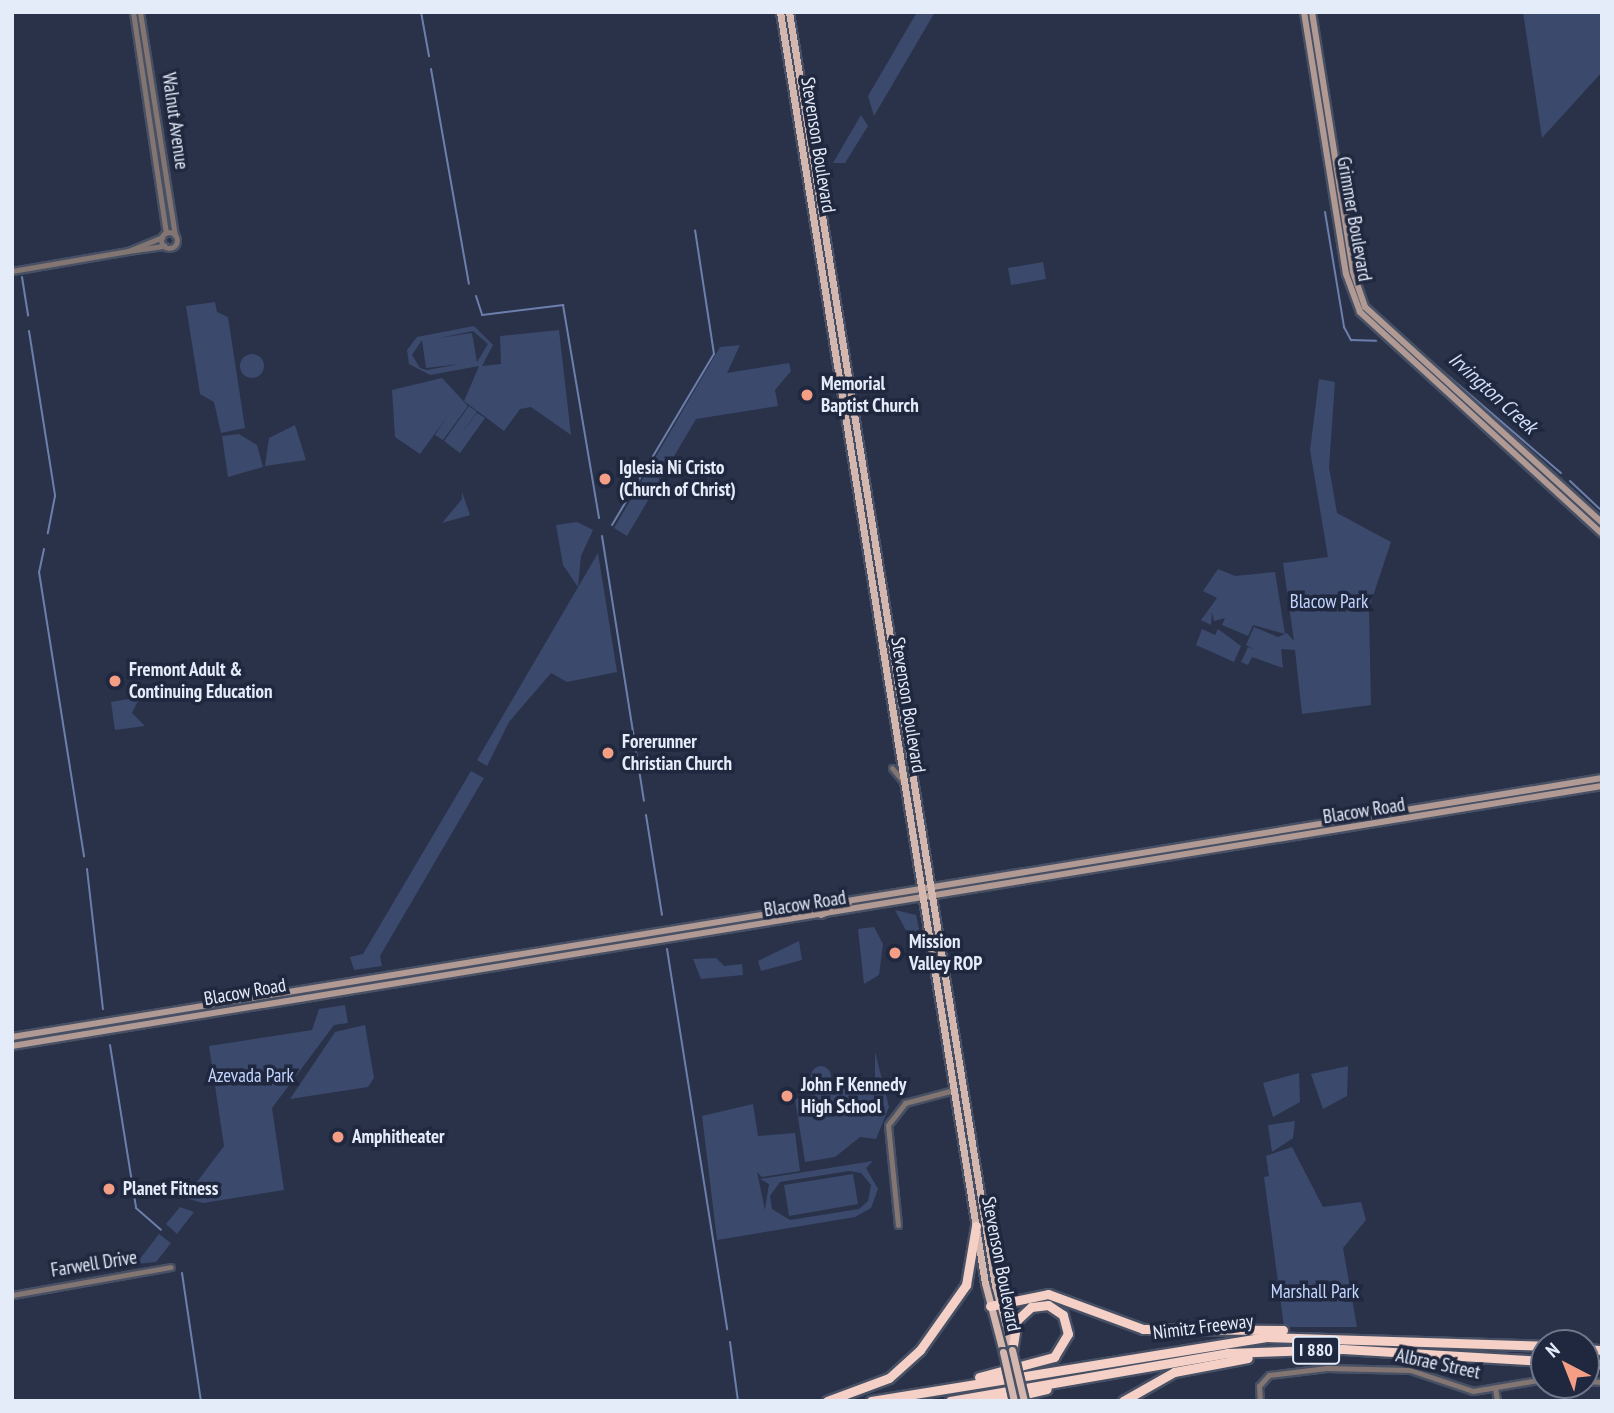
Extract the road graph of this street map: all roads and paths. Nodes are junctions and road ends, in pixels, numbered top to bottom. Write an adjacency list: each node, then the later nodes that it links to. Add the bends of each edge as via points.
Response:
1 (133, 12): 7 (street, Walnut Avenue)
2 (140, 12): 8 (street, Walnut Avenue)
3 (780, 12): 18 (main road, Stevenson Boulevard)
4 (789, 12): 20 (main road, Stevenson Boulevard)
5 (1304, 12): 15 (main road, Grimmer Boulevard, via 1346,274 1360,312)
6 (1312, 12): 14 (main road, Grimmer Boulevard, via 1353,272 1365,307)
7 (159, 164): 8 (street); 9 (street, Walnut Avenue)
8 (168, 183): 10 (street, Walnut Avenue)
9 (164, 235): 10 (street); 11 (street, Walnut Avenue); 12 (street)
10 (175, 235): 11 (street, via 175,245)
11 (164, 246): 12 (street)
12 (128, 251): 13 (street)
13 (12, 271)
14 (1602, 523)
15 (1602, 534)
16 (892, 768): 18 (street)
17 (1602, 778): 20 (main road, Blacow Road)
18 (905, 783): 21 (main road, Stevenson Boulevard)
19 (1602, 786): 22 (main road, Blacow Road)
20 (933, 890): 21 (main road, Blacow Road); 22 (main road, Stevenson Boulevard)
21 (923, 891): 23 (main road, Stevenson Boulevard); 24 (main road, Blacow Road)
22 (935, 899): 23 (main road, Blacow Road); 33 (main road, Stevenson Boulevard)
23 (924, 900): 25 (main road, Blacow Road); 28 (main road, Stevenson Boulevard)
24 (850, 902): 25 (main road); 26 (main road, Blacow Road)
25 (817, 918): 27 (main road, Blacow Road)
26 (12, 1038)
27 (12, 1046)
28 (954, 1090): 29 (street, via 905,1103 888,1125); 30 (main road, Stevenson Boulevard)
29 (898, 1225)
30 (976, 1226): 33 (main road, Stevenson Boulevard); 45 (highway, via 966,1285 920,1350 889,1378)
31 (171, 1267): 32 (street, Farwell Drive)
32 (12, 1293)
33 (995, 1304): 34 (highway, via 1048,1294 1143,1329); 38 (main road, Stevenson Boulevard)
34 (1298, 1335): 35 (highway, Nimitz Freeway / I 880); 36 (highway, Nimitz Freeway / I 880)
35 (1251, 1338): 37 (highway, I 880); 43 (highway, Nimitz Freeway / I 880)
36 (1530, 1348)
37 (1530, 1348)
38 (1008, 1351): 43 (highway, via 1017,1320 1031,1307 1048,1305 1063,1315 1068,1334 1054,1357); 49 (main road, Stevenson Boulevard, bridge); 50 (main road, Stevenson Boulevard, bridge)
39 (1285, 1351): 40 (highway, Nimitz Freeway / I 880); 41 (highway, Nimitz Freeway / I 880, via 1195,1357); 51 (highway, via 1174,1372)
40 (1530, 1360)
41 (1089, 1376): 47 (highway, Nimitz Freeway / I 880); 48 (highway)
42 (1530, 1382): 44 (street, Albrae Street)
43 (947, 1388): 46 (highway, Nimitz Freeway / I 880)
44 (1495, 1388): 52 (street, Albrae Street, via 1463,1389 1410,1370 1327,1368 1269,1375 1259,1386); 53 (street)
45 (827, 1401)
46 (871, 1401)
47 (950, 1401)
48 (995, 1401)
49 (1014, 1401)
50 (1024, 1401)
51 (1123, 1401)
52 (1260, 1401)
53 (1497, 1401)

